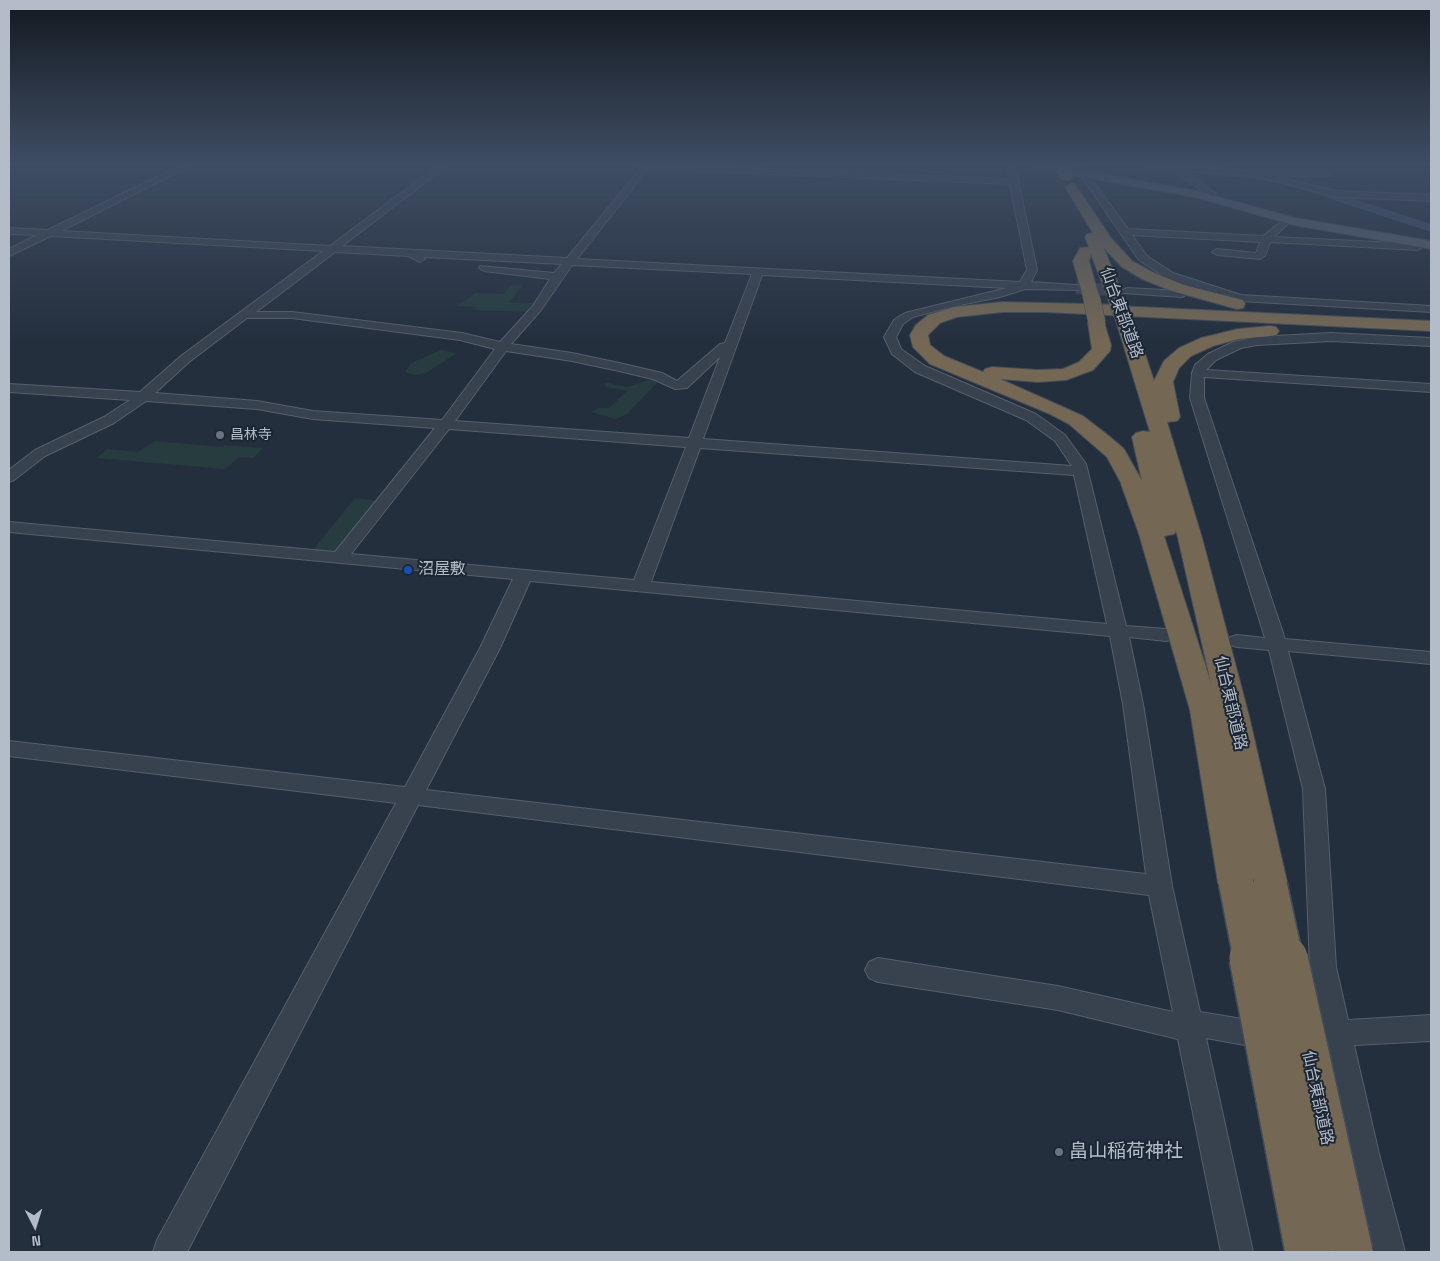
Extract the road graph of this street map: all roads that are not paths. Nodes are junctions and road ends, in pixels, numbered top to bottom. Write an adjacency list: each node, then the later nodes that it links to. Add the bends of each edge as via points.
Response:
1 (66, 225): 12 (street)
2 (364, 225): 17 (street)
3 (600, 225): 22 (street)
4 (1023, 225): 25 (street, via 1032,270)
5 (1080, 225): 30 (highway, 仙台東部道路)
6 (1095, 225): 33 (highway, via 1119,258 1135,269 1202,296 1253,307)
7 (1118, 225): 11 (street)
8 (1282, 225): 14 (street)
9 (1318, 225): 15 (main road)
10 (9, 231): 12 (street)
11 (1123, 232): 14 (street); 29 (street, via 1143,258 1154,266 1186,282)
12 (49, 233): 17 (street); 19 (street)
13 (1078, 233): 30 (highway, 仙台東部道路, via 1085,251 1081,261)
14 (1266, 239): 15 (street); 18 (street, via 1260,256)
15 (1415, 244): 16 (main road); 21 (street)
16 (1431, 245)
17 (331, 249): 20 (street); 32 (street)
18 (1217, 252)
19 (9, 253)
20 (410, 254): 22 (street); 24 (street, via 420,259)
21 (1431, 258)
22 (570, 262): 23 (street); 24 (street)
23 (758, 272): 25 (street); 36 (street)
24 (557, 277): 35 (street, via 537,308)
25 (1022, 286): 26 (street); 43 (street, via 909,315 898,322 890,337 896,351 920,370 1031,417 1060,438)
26 (1076, 288)
27 (1182, 294): 30 (street)
28 (1220, 296): 29 (street)
29 (1232, 296): 31 (street)
30 (1110, 309): 33 (highway, via 1102,345 1101,351 1093,362 1066,374 1010,376 968,367 941,352 933,342 932,336 937,327 949,320 981,312 1010,310); 47 (highway, 仙台東部道路, via 1177,488); 55 (highway, 仙台東部道路, via 1144,440)
31 (1431, 309)
32 (243, 315): 35 (street, via 292,315); 40 (street, via 185,359)
33 (1431, 327): 47 (highway, via 1251,332 1207,342 1185,352 1171,365 1163,382 1164,394 1202,539); 55 (highway, via 1003,307 954,312 934,319 922,329 919,335 922,347 938,360 1076,420 1116,454 1132,481 1148,526)
34 (1431, 342): 37 (street, via 1332,337 1257,341 1223,350 1200,368)
35 (504, 345): 36 (street, via 619,367 657,376 675,385 682,385 724,347); 41 (street)
36 (730, 346): 42 (street)
37 (1198, 374): 39 (street); 53 (street, via 1197,398)
38 (9, 388): 40 (street)
39 (1431, 388)
40 (144, 396): 41 (street, via 257,405 313,415); 44 (street, via 109,420 40,454)
41 (446, 424): 42 (street); 46 (street)
42 (694, 442): 43 (street); 49 (street)
43 (1081, 471): 50 (street)
44 (9, 477)
45 (9, 527): 46 (street)
46 (339, 558): 48 (street)
47 (1197, 566): 58 (highway, 仙台東部道路, via 1234,716)
48 (524, 575): 49 (street); 57 (street, via 490,648)
49 (641, 586): 50 (street)
50 (1118, 629): 51 (street); 59 (street, via 1133,704)
51 (1166, 635)
52 (1237, 641): 53 (street)
53 (1277, 645): 54 (street); 63 (street, via 1314,789 1323,967)
54 (1431, 658)
55 (1207, 717): 58 (highway, 仙台東部道路)
56 (9, 748): 57 (street)
57 (410, 797): 59 (street); 64 (street)
58 (1253, 885): 66 (highway, 仙台東部道路, bridge); 67 (highway, 仙台東部道路, bridge)
59 (1160, 886): 61 (street)
60 (878, 970): 61 (street, via 1058,998)
61 (1190, 1026): 63 (street); 65 (street)
62 (1431, 1028): 63 (street)
63 (1339, 1040): 68 (street)
64 (170, 1252)
65 (1237, 1252)
66 (1307, 1252)
67 (1351, 1252)
68 (1390, 1252)

